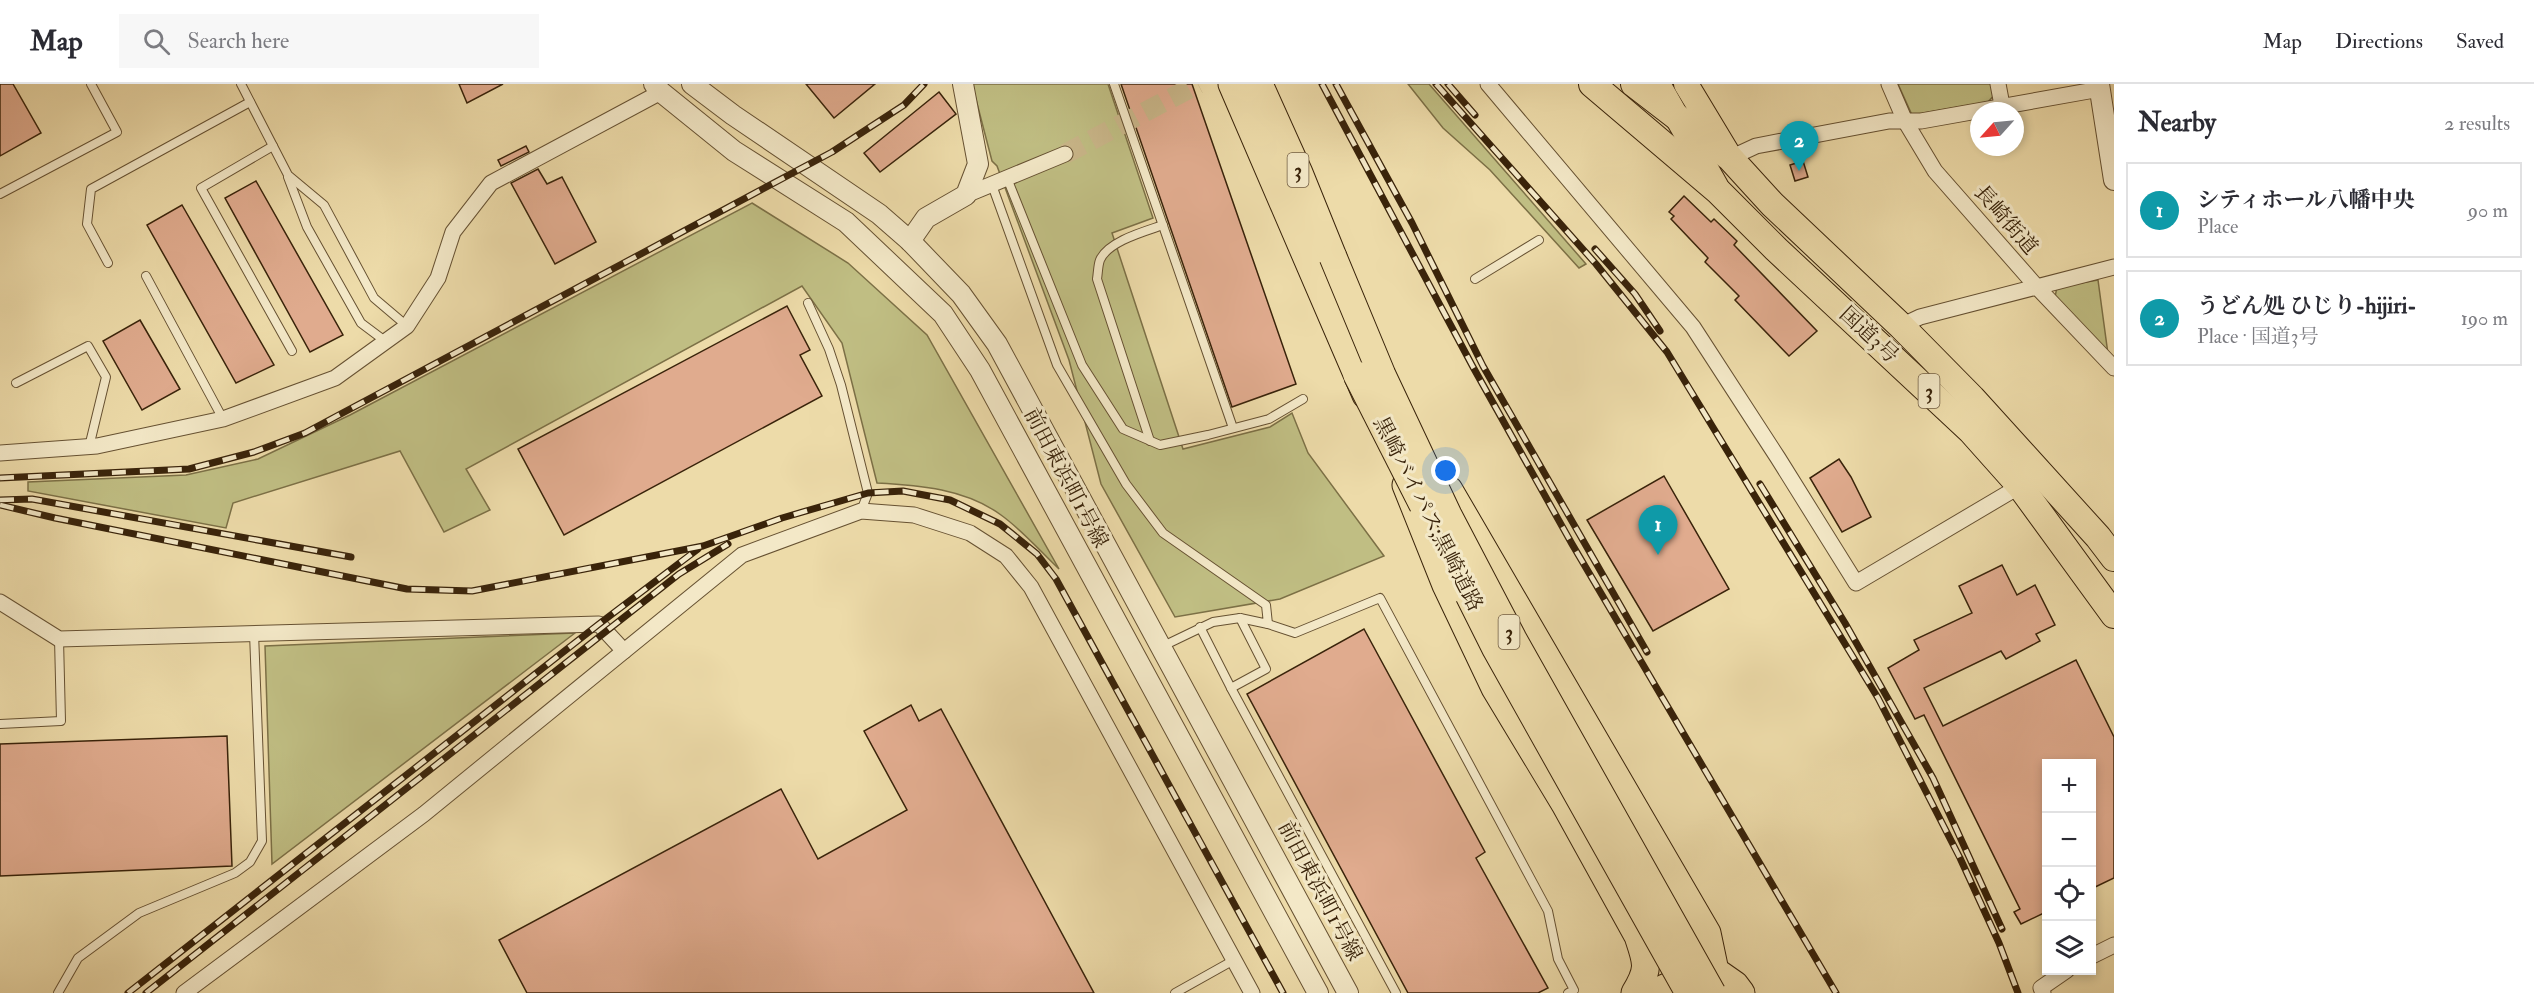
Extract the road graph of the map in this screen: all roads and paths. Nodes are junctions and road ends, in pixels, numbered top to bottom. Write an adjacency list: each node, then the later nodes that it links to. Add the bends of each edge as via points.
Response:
1 (91, 84): 32 (lane, via 117,132)
2 (241, 84): 18 (lane)
3 (683, 84): 17 (street)
4 (692, 84): 36 (street, 前田東浜町1号線, via 879,214)
5 (963, 84): 33 (street, via 978,164)
6 (1114, 84): 34 (lane)
7 (1232, 84): 48 (highway, 黒崎バイパス;黒崎道路 / 3)
8 (1259, 84): 48 (highway, 黒崎バイパス;黒崎道路 / 3, bridge, via 1299,173)
9 (1488, 84): 56 (street, via 1693,327 1856,583)
10 (1592, 84): 31 (highway, 国道3号 / 3)
11 (1634, 84): 22 (highway, 国道3号 / 3)
12 (1658, 84): 22 (main road)
13 (1686, 84): 26 (main road)
14 (1889, 84): 23 (street, 長崎街道)
15 (1998, 84): 19 (street)
16 (2100, 86): 20 (street); 29 (street)
17 (657, 88): 43 (street, via 491,183 453,232 438,278); 80 (street, 前田東浜町1号線, via 734,151 846,222 943,314 980,370)
18 (250, 102): 24 (lane); 37 (lane, via 92,189 87,224)
19 (2001, 102)
20 (2017, 102)
21 (1970, 111): 23 (street)
22 (1673, 113): 26 (highway, 国道3号 / 3); 31 (main road)
23 (1905, 121): 26 (street, via 1756,147); 41 (street, 長崎街道, via 1935,171)
24 (273, 146): 27 (lane); 46 (lane, via 201,188)
25 (1065, 154): 28 (street)
26 (1730, 158): 44 (highway, 国道3号 / 3, via 1772,204)
27 (288, 176): 43 (lane, via 324,205 374,298); 45 (lane, via 307,227 361,322)
28 (1007, 178): 30 (street); 53 (lane, via 1082,365 1123,429)
29 (2114, 180)
30 (992, 185): 33 (street); 63 (lane, via 1058,365 1126,484 1162,533 1266,605)
31 (1718, 190): 56 (highway, 国道3号 / 3, via 1971,431)
32 (0, 194)
33 (966, 195): 36 (street, via 926,218)
34 (1163, 225): 52 (lane); 53 (lane, via 1128,237 1113,247 1101,258 1096,279)
35 (1539, 240): 40 (lane)
36 (910, 241): 67 (street, 前田東浜町1号線, via 961,294 997,344)
37 (108, 263)
38 (2114, 267): 41 (street)
39 (146, 276): 51 (lane)
40 (1475, 279)
41 (2036, 286): 44 (street, via 1920,317); 47 (street, 長崎街道)
42 (808, 303): 57 (lane, via 841,385 868,493)
43 (407, 326): 45 (street)
44 (1901, 326): 58 (highway, 国道3号 / 3)
45 (385, 341): 51 (street, via 335,378)
46 (292, 351)
47 (2114, 368)
48 (1369, 375): 75 (highway, 黒崎バイパス;黒崎道路 / 3, bridge, via 1508,629); 75 (highway, bridge, via 1617,777 1707,933); 84 (highway, bridge, via 1405,482 1446,585 1495,688 1638,936 1646,975); 86 (highway, 黒崎バイパス;黒崎道路 / 3, bridge, via 1496,649)
49 (16, 383): 54 (lane, via 88,346 106,377)
50 (1303, 399): 52 (lane, via 1269,418)
51 (223, 419): 54 (street)
52 (1233, 428): 53 (lane, via 1160,445)
53 (1150, 441)
54 (89, 447): 55 (street)
55 (0, 453)
56 (2020, 486): 61 (highway, 国道3号 / 3)
57 (861, 511): 68 (street, via 742,555); 73 (street, via 914,516 970,533 1006,556 1031,587)
58 (2106, 537): 59 (highway, 国道3号 / 3)
59 (2114, 558)
60 (0, 602): 66 (street)
61 (2114, 615)
62 (1240, 618): 63 (lane); 64 (lane); 69 (lane, via 1266,669)
63 (1268, 624): 83 (lane, via 1295,633 1380,598 1548,911 1558,959 1574,990)
64 (1200, 627): 67 (lane); 69 (lane)
65 (254, 633): 66 (street); 68 (street, via 599,624); 76 (lane, via 262,841 250,862 235,873 139,913 78,958)
66 (59, 639): 70 (lane, via 61,721)
67 (1161, 647): 81 (street, 前田東浜町1号線)
68 (624, 651): 77 (street, via 424,814)
69 (1231, 688): 82 (lane)
70 (0, 724)
71 (2114, 945): 72 (street)
72 (2096, 954)
73 (1234, 960): 78 (lane); 79 (street)
74 (2060, 975): 88 (street, via 2041,988)
75 (1714, 982): 85 (highway, via 1693,975); 86 (highway); 87 (highway, via 1735,985)
76 (58, 993)
77 (184, 993)
78 (1175, 993)
79 (1252, 993)
80 (1318, 993)
81 (1348, 993)
82 (1396, 993)
83 (1568, 993)
84 (1635, 993)
85 (1654, 993)
86 (1691, 993)
87 (1741, 993)
88 (2043, 993)

